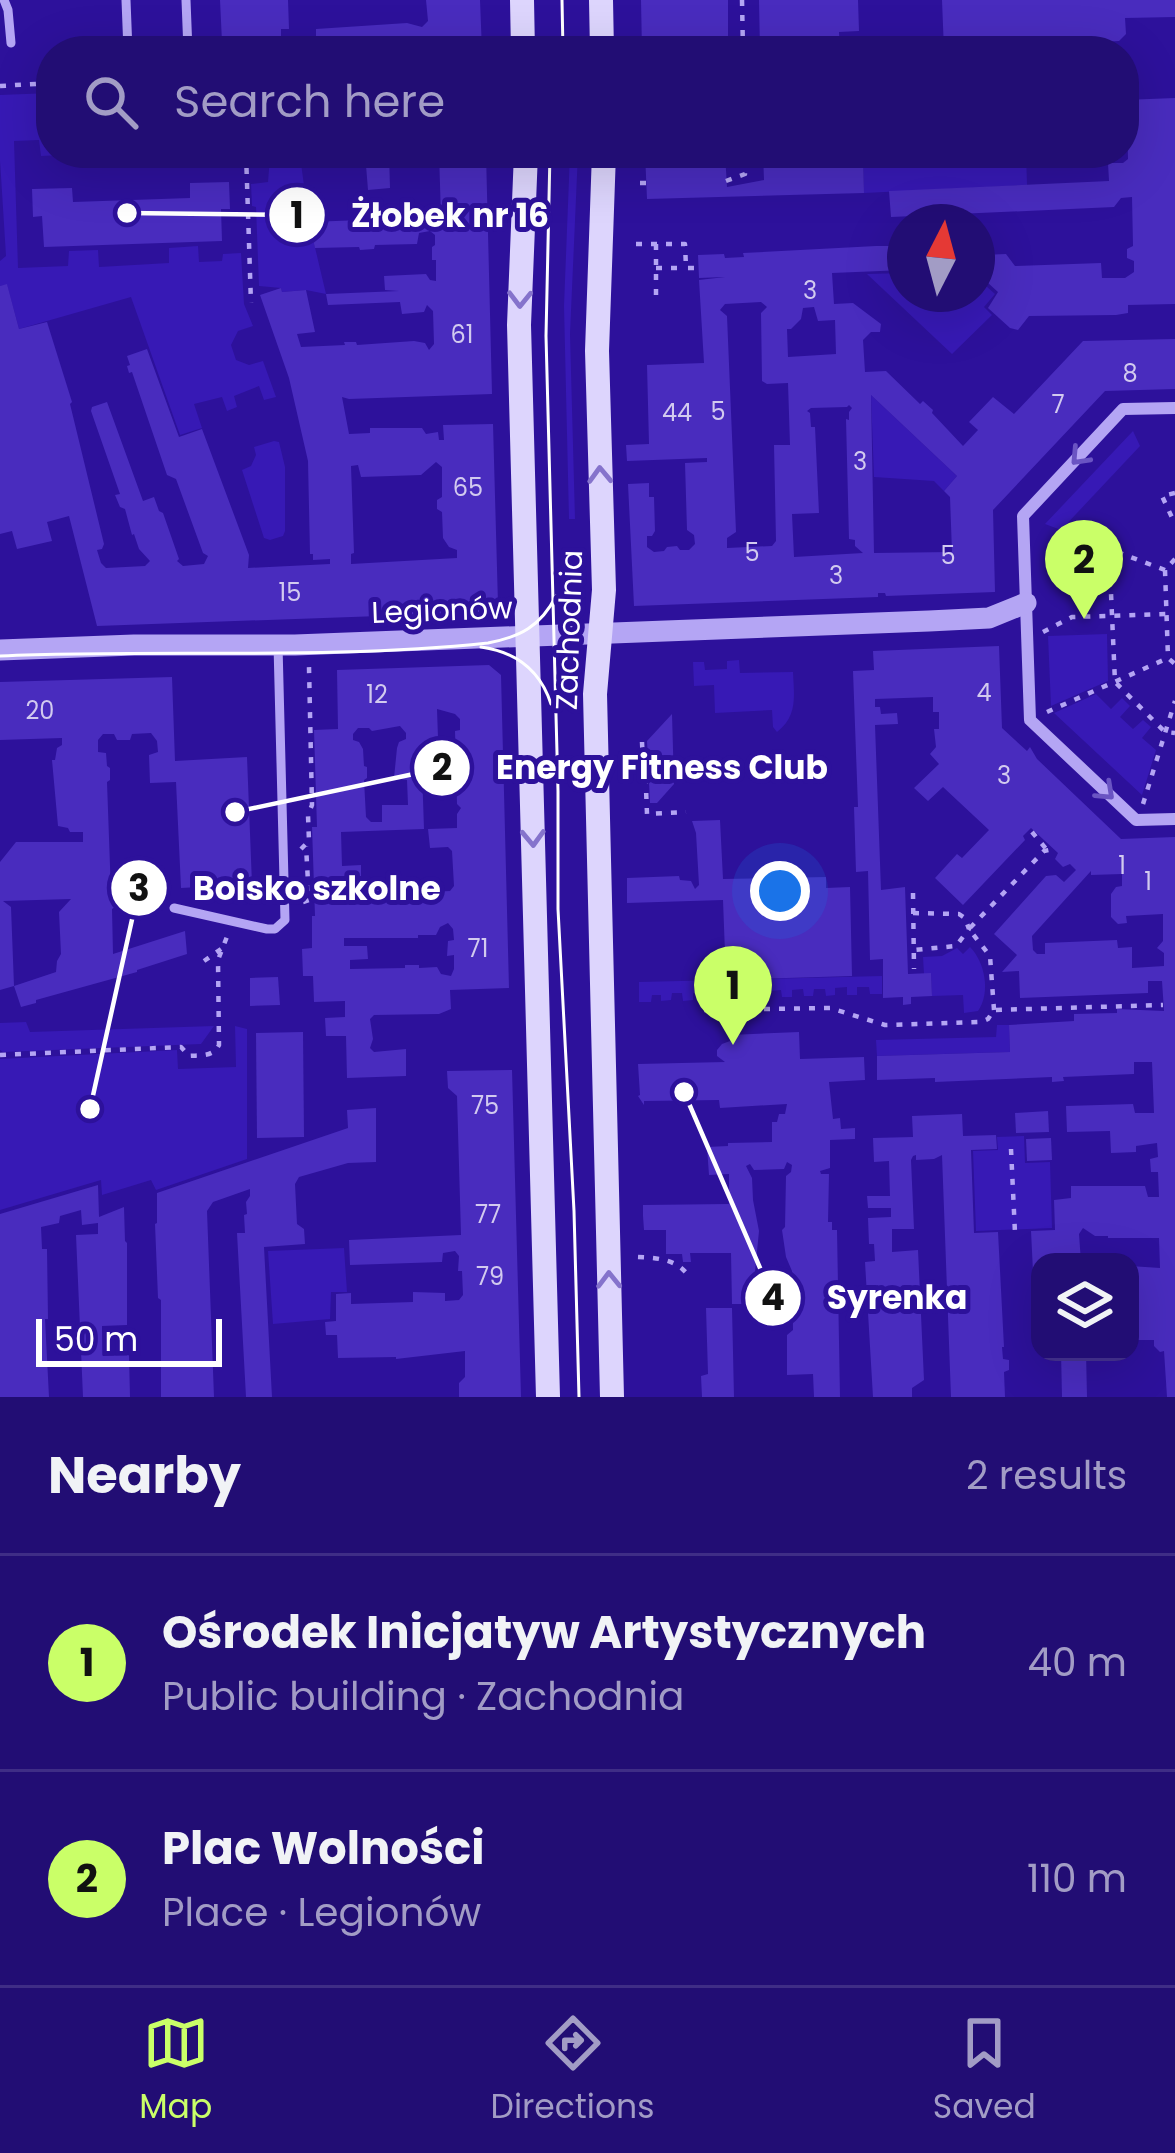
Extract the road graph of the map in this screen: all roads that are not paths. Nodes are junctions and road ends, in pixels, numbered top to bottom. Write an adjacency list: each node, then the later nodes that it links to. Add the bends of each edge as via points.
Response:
1 (4, 0): 10 (lane)
2 (126, 0): 6 (lane)
3 (186, 0): 7 (lane)
4 (522, 0): 8 (main road)
5 (601, 0): 9 (main road)
6 (127, 36)
7 (187, 36)
8 (523, 36)
9 (602, 36)
10 (11, 43)
11 (525, 168): 16 (main road, Zachodnia, one-way to 16, via 519,325)
12 (603, 168): 15 (main road, Zachodnia, one-way to 12)
13 (1175, 408): 14 (street, one-way to 14, via 1123,410 1023,516)
14 (1026, 603): 15 (street, Legionów, via 978,619); 19 (street, one-way to 19, via 1030,720 1136,820)
15 (600, 634): 16 (street, Legionów); 22 (main road, Zachodnia, one-way to 15)
16 (527, 637): 17 (street, Legionów); 21 (main road, Zachodnia, one-way to 21)
17 (278, 645): 18 (street, Legionów); 20 (lane, via 285,920 275,928)
18 (0, 650)
19 (1175, 819)
20 (174, 908)
21 (548, 1397)
22 (612, 1397)

